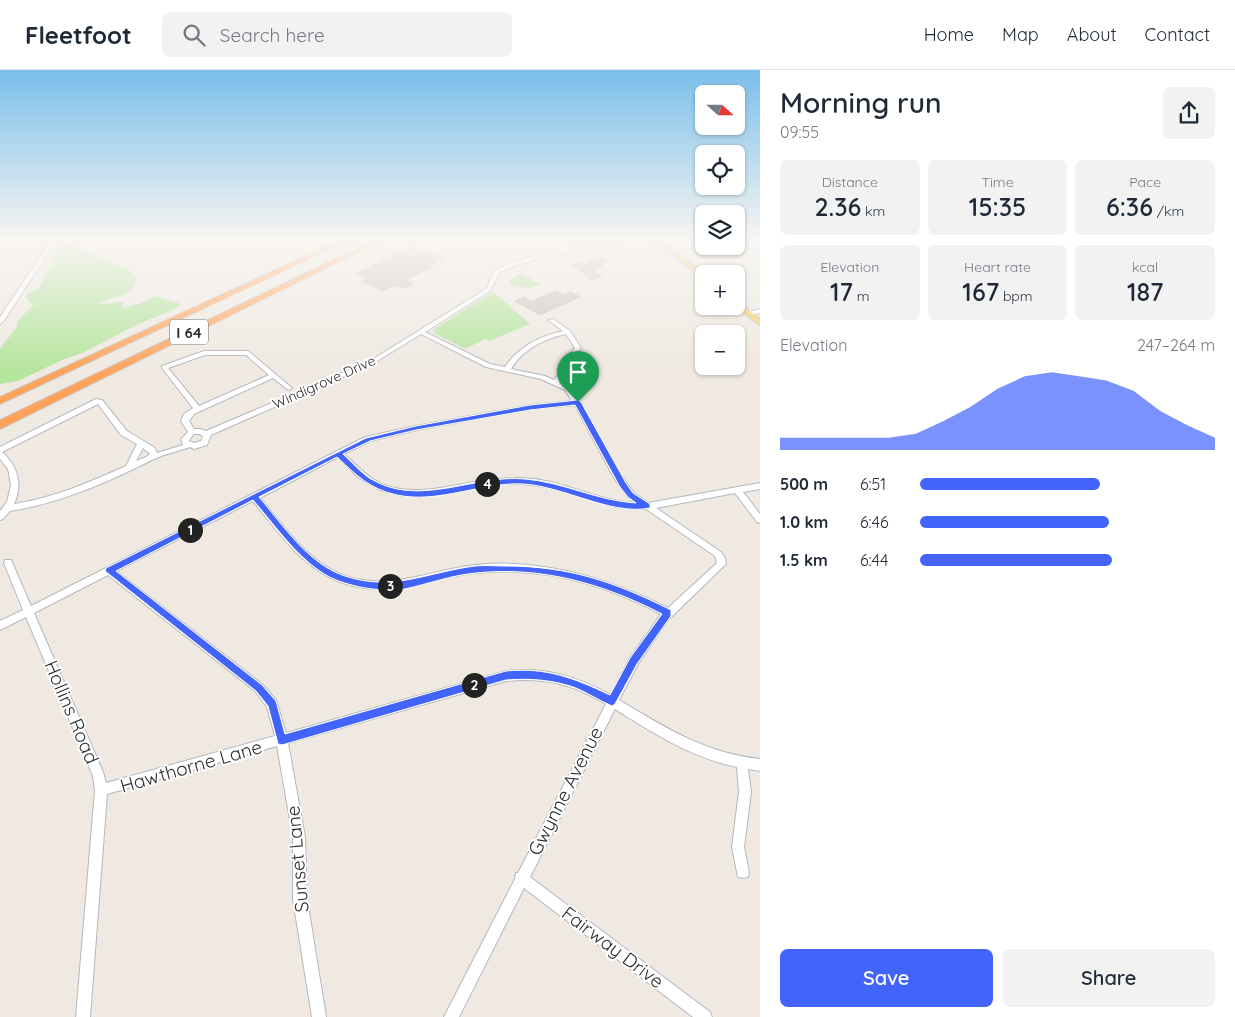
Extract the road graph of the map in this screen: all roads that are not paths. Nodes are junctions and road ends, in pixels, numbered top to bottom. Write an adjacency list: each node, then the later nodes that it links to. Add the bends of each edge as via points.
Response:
1 (25, 284): 8 (street)
2 (250, 284): 16 (highway, I 64)
3 (288, 284): 19 (highway, I 64)
4 (493, 284): 10 (street, Windigrove Drive)
5 (745, 304): 6 (main road)
6 (756, 313): 9 (main road)
7 (550, 320): 11 (street)
8 (0, 322)
9 (760, 323)
10 (422, 332): 12 (street, via 483,364); 21 (street, Windigrove Drive, via 364,366)
11 (568, 332): 12 (street, via 525,350); 14 (street, via 578,348)
12 (507, 370): 14 (street, via 537,375)
13 (274, 375): 15 (street); 18 (street); 18 (street, via 250,354 244,353 204,352 164,367)
14 (554, 382): 17 (street, via 567,389)
15 (289, 388)
16 (0, 401)
17 (578, 402): 26 (street, via 387,434 368,439); 31 (street, via 623,485)
18 (196, 408): 20 (street, via 185,419)
19 (0, 425)
20 (192, 432): 21 (street); 22 (street)
21 (206, 434): 22 (street, Windigrove Drive, via 204,443)
22 (188, 442): 25 (street)
23 (140, 447): 24 (street, via 96,401); 25 (street); 27 (street)
24 (0, 452): 32 (street, via 15,484)
25 (151, 452): 27 (street, via 144,461)
26 (338, 454): 30 (street); 31 (street, via 366,480 400,493 433,493 524,481 558,486 614,504)
27 (132, 463): 32 (street, via 66,495)
28 (760, 486): 29 (street)
29 (737, 490): 31 (street); 34 (street)
30 (254, 496): 36 (street); 39 (street, via 306,556 343,579 369,585 402,586 475,569 536,569 601,583)
31 (647, 506): 37 (street, via 721,558 721,564)
32 (9, 508): 33 (street)
33 (0, 516)
34 (760, 520)
35 (8, 563): 38 (street, Hollins Road)
36 (109, 571): 38 (street); 42 (street, Sunset Lane, via 259,688 272,704)
37 (702, 582): 39 (street, Gwynne Avenue)
38 (29, 611): 40 (street); 45 (street, Hollins Road, via 99,776)
39 (668, 613): 41 (street, Gwynne Avenue, via 634,661)
40 (0, 626)
41 (612, 701): 42 (street, Hawthorne Lane, via 555,677 521,674); 43 (street, Hawthorne Lane, via 687,745); 47 (street, Gwynne Avenue)
42 (282, 740): 45 (street, Hawthorne Lane); 49 (street, Sunset Lane, via 299,837 300,899)
43 (742, 763): 44 (street, Hawthorne Lane); 46 (street, via 744,798 738,847)
44 (760, 765)
45 (102, 790): 48 (street, Hollins Road)
46 (742, 872)
47 (521, 878): 50 (street, Gwynne Avenue); 51 (street, Fairway Drive)
48 (83, 1017)
49 (319, 1017)
50 (451, 1017)
51 (705, 1017)

